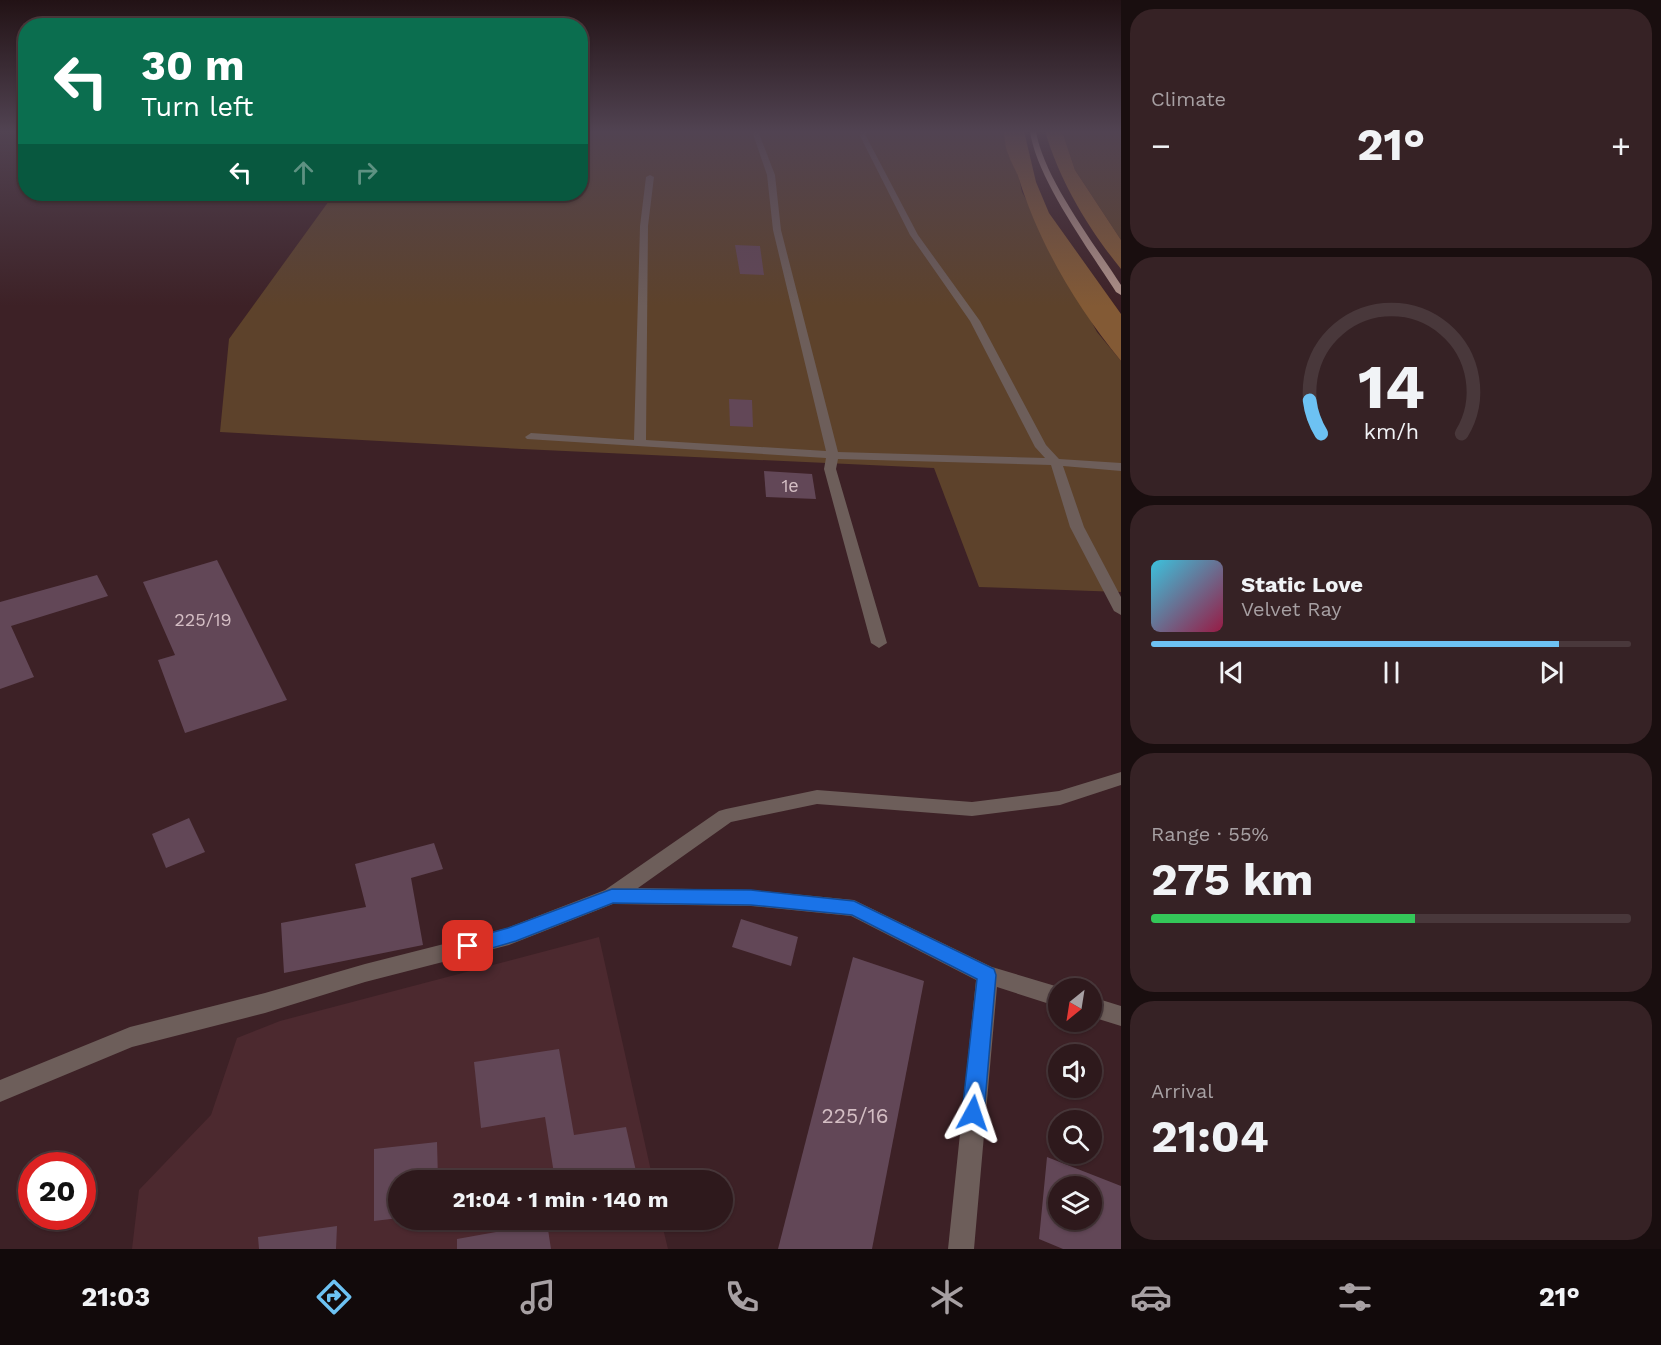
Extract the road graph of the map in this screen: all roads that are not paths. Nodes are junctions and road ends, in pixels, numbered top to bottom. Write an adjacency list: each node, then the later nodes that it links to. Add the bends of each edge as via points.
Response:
1 (648, 189): 7 (lane, via 644,226)
2 (773, 189): 8 (lane, via 777,230)
3 (891, 189): 9 (lane, via 914,235 975,321 1041,447)
4 (1057, 189): 5 (main road)
5 (1121, 292)
6 (531, 437): 7 (lane)
7 (640, 444): 8 (lane)
8 (833, 455): 9 (lane); 12 (lane, via 830,469)
9 (1056, 462): 10 (lane); 11 (lane, via 1077,527)
10 (1121, 467)
11 (1121, 611)
12 (879, 643)
13 (1121, 778): 14 (lane, via 1060,798 972,809 817,798 726,816)
14 (612, 896): 15 (lane, via 751,898 854,908); 19 (lane, via 509,936 130,1037)
15 (987, 975): 16 (lane); 20 (lane)
16 (1048, 994)
17 (1102, 1010): 18 (lane)
18 (1121, 1016)
19 (0, 1092)
20 (961, 1249)

